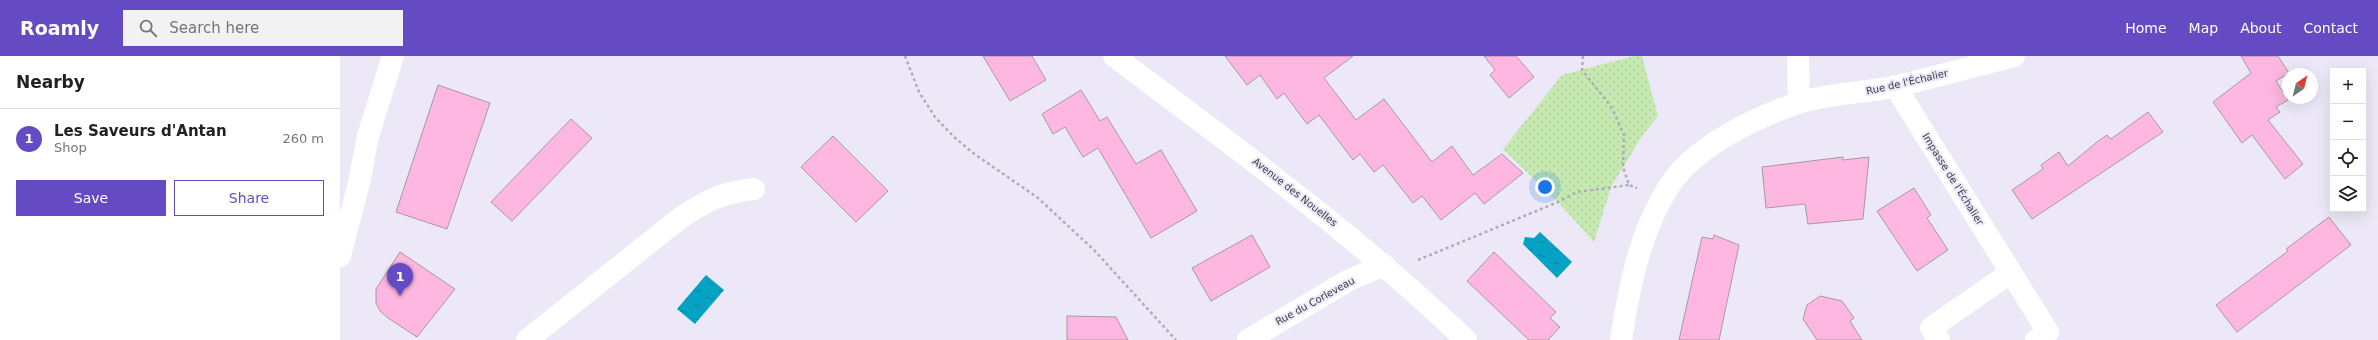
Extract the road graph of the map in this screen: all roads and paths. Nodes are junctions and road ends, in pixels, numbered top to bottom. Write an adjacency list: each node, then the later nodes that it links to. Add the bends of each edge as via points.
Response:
1 (393, 56): 12 (street, via 368,136)
2 (905, 56): 16 (path, via 919,92 935,116 953,136 1038,198 1094,250)
3 (1114, 56): 13 (street, Avenue des Nouelles, via 1274,175)
4 (1583, 56): 9 (path, via 1582,70 1612,108 1624,135 1623,168)
5 (1798, 56): 8 (street)
6 (2014, 56): 7 (street, Rue de l'Échalier)
7 (1896, 86): 8 (street, Rue de l'Échalier); 14 (street, Impasse de l'Échalier)
8 (1799, 103): 11 (street, Rue de l'Échalier, via 1711,143 1670,184)
9 (1629, 185): 11 (path); 13 (path, via 1577,192 1410,263)
10 (754, 188): 15 (street, via 731,191 704,202)
11 (1664, 197): 19 (street, Rue de l'Échalier, via 1649,226 1634,274)
12 (340, 256)
13 (1384, 265): 17 (street, Rue du Corleveau, via 1349,280); 18 (street, Avenue des Nouelles)
14 (2010, 273): 20 (street, via 1931,328); 21 (street, Impasse de l'Échalier, via 2048,332)
15 (527, 340)
16 (1176, 340)
17 (1248, 340)
18 (1466, 340)
19 (1621, 340)
20 (1939, 340)
21 (2036, 340)

